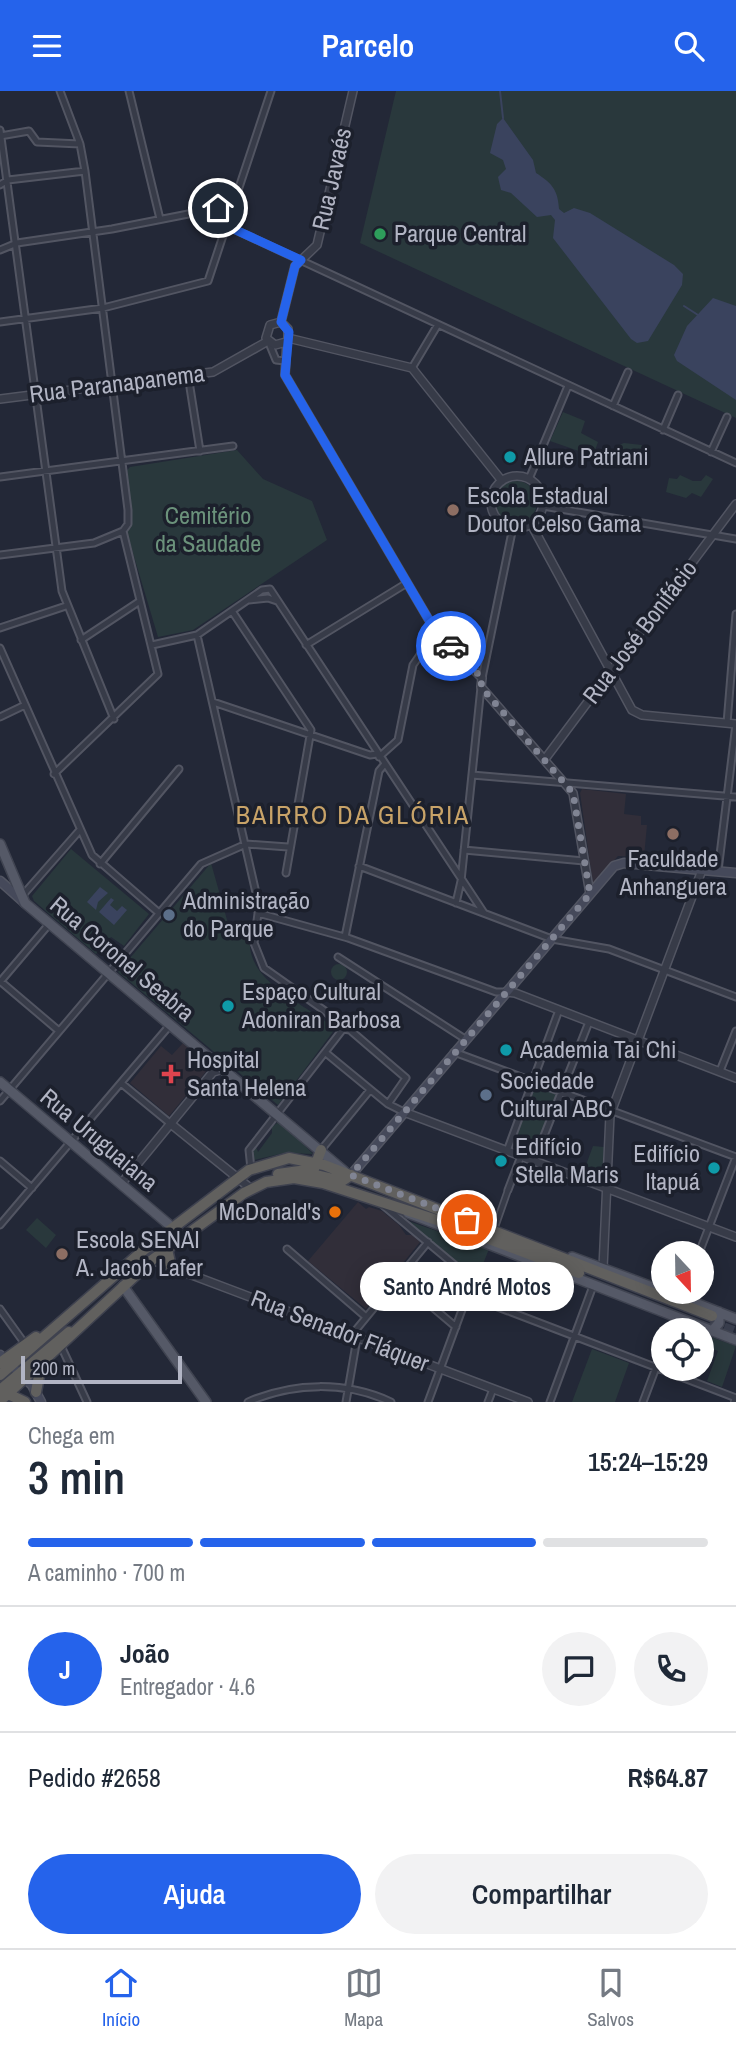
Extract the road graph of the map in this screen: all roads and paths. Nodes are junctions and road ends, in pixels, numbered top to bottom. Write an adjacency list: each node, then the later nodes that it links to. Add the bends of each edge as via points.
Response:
1 (60, 91): 6 (street)
2 (129, 91): 11 (street)
3 (271, 91): 10 (street)
4 (351, 91): 16 (street, Rua Javaés, via 317,245)
5 (1, 134): 6 (street, via 29,131 37,142); 8 (street)
6 (80, 144): 7 (street)
7 (85, 171): 8 (street); 13 (street)
8 (8, 180): 9 (street); 14 (street)
9 (0, 185)
10 (234, 205): 11 (street); 12 (street)
11 (160, 219): 13 (street)
12 (227, 226): 16 (street); 17 (street, via 210,279)
13 (93, 232): 14 (street); 17 (street)
14 (17, 243): 15 (street); 18 (street)
15 (0, 250)
16 (301, 260): 20 (street, Rua Javaés, via 295,266); 21 (street, via 429,318)
17 (103, 308): 18 (street); 28 (street)
18 (26, 318): 19 (street); 30 (street)
19 (0, 322)
20 (281, 322): 22 (street, via 289,330); 23 (street, via 268,326)
21 (437, 326): 25 (street); 29 (street)
22 (288, 339): 23 (street, via 279,346); 24 (street); 25 (street)
23 (268, 342): 24 (street, via 277,361); 27 (street, Rua Paranapanema, via 220,370)
24 (285, 361): 54 (street, via 286,378)
25 (412, 368): 44 (street)
26 (628, 372): 33 (street)
27 (188, 375): 28 (street, Rua Paranapanema); 37 (street)
28 (112, 385): 30 (street, Rua Paranapanema); 39 (street)
29 (568, 386): 33 (street); 43 (street)
30 (36, 394): 32 (street, Rua Paranapanema); 41 (street)
31 (678, 395): 35 (street)
32 (0, 399)
33 (613, 407): 35 (street)
34 (727, 417): 38 (street)
35 (663, 429): 38 (street)
36 (233, 446): 37 (street)
37 (200, 451): 39 (street)
38 (711, 452): 40 (street)
39 (122, 462): 41 (street); 49 (street, via 129,521)
40 (736, 463)
41 (46, 471): 42 (street); 52 (street)
42 (0, 477)
43 (529, 479): 44 (street, via 514,476); 46 (street, via 540,489)
44 (502, 481): 48 (street, via 493,492 492,508 500,521)
45 (736, 504): 50 (street, Rua José Bonifácio)
46 (543, 506): 47 (street); 50 (street)
47 (531, 524): 48 (street); 70 (street)
48 (513, 527): 71 (street)
49 (122, 531): 52 (street, via 94,543); 57 (street)
50 (713, 535): 51 (street); 70 (street, Rua José Bonifácio)
51 (736, 539)
52 (56, 548): 53 (street); 60 (street)
53 (0, 555)
54 (407, 583): 64 (street); 68 (street)
55 (270, 590): 56 (street); 58 (street); 59 (street)
56 (268, 598): 58 (street); 59 (street)
57 (140, 601): 66 (street); 67 (street)
58 (246, 601): 61 (street)
59 (277, 601): 68 (street)
60 (66, 606): 63 (street); 66 (street)
61 (232, 611): 65 (street); 77 (street, via 309,725)
62 (736, 614): 76 (street)
63 (0, 628)
64 (436, 632): 71 (street); 78 (street, via 413,665 398,740)
65 (197, 635): 67 (street); 72 (street)
66 (81, 640): 75 (street)
67 (152, 645): 75 (street, via 157,675)
68 (306, 645): 78 (street)
69 (0, 648): 73 (street)
70 (610, 672): 76 (street, via 638,715); 79 (street, Rua José Bonifácio)
71 (482, 683): 79 (street); 83 (street)
72 (213, 702): 77 (street); 88 (street)
73 (25, 705): 74 (street); 82 (street)
74 (0, 717)
75 (114, 719): 82 (street)
76 (733, 724): 85 (street)
77 (311, 735): 78 (street); 89 (street)
78 (378, 756): 80 (street)
79 (545, 759): 84 (street)
80 (384, 765): 93 (street); 97 (street)
81 (179, 769): 96 (street)
82 (54, 774): 87 (street)
83 (472, 775): 84 (street); 91 (street)
84 (565, 782): 85 (street); 94 (street, via 575,798)
85 (727, 796): 86 (street); 100 (street)
86 (736, 797)
87 (79, 831): 96 (street); 106 (street)
88 (246, 843): 89 (street); 108 (street, via 205,860); 109 (street)
89 (288, 847): 101 (street)
90 (0, 849): 98 (main road)
91 (464, 850): 92 (street); 94 (street)
92 (464, 857): 93 (street); 104 (street)
93 (448, 861): 104 (street)
94 (584, 861): 105 (street)
95 (0, 862): 98 (main road)
96 (100, 864): 108 (street)
97 (359, 866): 107 (street); 112 (street)
98 (10, 867): 106 (main road)
99 (702, 870): 100 (main road); 105 (main road, via 624,863 614,866); 115 (street)
100 (718, 871): 102 (main road)
101 (286, 873)
102 (736, 873)
103 (0, 881): 106 (main road, Rua Coronel Seabra)
104 (461, 881): 107 (street); 110 (street)
105 (590, 894): 113 (main road)
106 (24, 899): 111 (main road, Rua Coronel Seabra)
107 (456, 904): 110 (street)
108 (159, 913): 116 (street)
109 (258, 913): 112 (street); 123 (street, via 255,947 264,968)
110 (484, 913): 113 (street)
111 (50, 923): 116 (main road, Rua Coronel Seabra); 117 (street)
112 (345, 937): 118 (street)
113 (552, 939): 115 (street, via 609,949); 118 (main road)
114 (338, 957): 126 (street)
115 (664, 970): 119 (street); 127 (street)
116 (109, 973): 122 (main road, Rua Coronel Seabra); 124 (street)
117 (0, 982): 124 (street)
118 (506, 992): 120 (street); 126 (main road)
119 (736, 997)
120 (559, 1010): 121 (street); 135 (street)
121 (590, 1022): 127 (street); 140 (street)
122 (171, 1024): 130 (main road, Rua Coronel Seabra); 137 (street)
123 (343, 1029): 129 (street); 142 (street, via 350,1030 407,1079)
124 (59, 1031): 138 (street)
125 (736, 1031): 133 (street)
126 (465, 1039): 128 (main road)
127 (638, 1040): 133 (street); 143 (street)
128 (454, 1052): 135 (street); 144 (main road)
129 (326, 1053): 139 (street); 145 (street)
130 (212, 1059): 131 (main road, Rua Coronel Seabra); 132 (street)
131 (224, 1069): 132 (street); 145 (main road, Rua Coronel Seabra)
132 (213, 1072): 146 (street)
133 (720, 1072): 134 (street)
134 (736, 1078)
135 (533, 1081): 140 (street); 149 (street)
136 (0, 1082): 138 (main road, Rua Uruguaiana)
137 (121, 1083): 146 (street); 147 (street)
138 (10, 1090): 141 (street); 147 (main road, Rua Uruguaiana)
139 (370, 1090): 142 (street); 148 (street)
140 (561, 1091): 143 (street); 153 (street)
141 (0, 1101)
142 (388, 1104): 144 (street)
143 (612, 1110): 151 (street); 163 (street)
144 (404, 1112): 149 (street); 157 (main road)
145 (278, 1114): 148 (main road, Rua Coronel Seabra); 155 (street, via 249,1150)
146 (171, 1124): 158 (street); 160 (street)
147 (71, 1142): 160 (main road, Rua Uruguaiana); 161 (street)
148 (321, 1150): 154 (highway); 157 (main road, Rua Coronel Seabra)
149 (507, 1151): 150 (street)
150 (521, 1156): 153 (street); 164 (street)
151 (736, 1157): 169 (street)
152 (0, 1161): 161 (street)
153 (534, 1161): 163 (street)
154 (317, 1163): 155 (highway, via 281,1159); 156 (highway, via 314,1169); 157 (highway)
155 (251, 1169): 158 (highway)
156 (299, 1171): 157 (highway, via 342,1181); 159 (highway, via 278,1174)
157 (349, 1175): 168 (highway)
158 (237, 1180): 162 (street); 170 (highway)
159 (265, 1182): 162 (highway); 165 (highway, via 302,1179)
160 (121, 1184): 170 (main road, Rua Uruguaiana)
161 (32, 1188): 167 (street)
162 (250, 1188): 171 (highway)
163 (606, 1188): 169 (street); 181 (street)
164 (508, 1190): 168 (street)
165 (377, 1200): 166 (highway); 174 (street)
166 (397, 1207): 186 (main road); 195 (highway)
167 (1, 1222)
168 (493, 1226): 175 (highway)
169 (710, 1226): 172 (street); 173 (street)
170 (173, 1228): 171 (highway); 178 (highway)
171 (186, 1235): 177 (highway)
172 (736, 1237)
173 (704, 1241)
174 (428, 1242): 183 (street); 184 (street)
175 (527, 1243): 181 (main road); 196 (highway)
176 (287, 1248): 192 (street)
177 (167, 1249): 179 (highway); 180 (highway)
178 (138, 1255): 179 (highway); 182 (highway)
179 (152, 1260): 180 (street, Rua Senador Fláquer); 185 (highway)
180 (171, 1267): 204 (street, Rua Senador Fláquer)
181 (603, 1268): 187 (main road)
182 (119, 1271): 185 (highway); 201 (highway)
183 (398, 1278): 192 (street); 203 (street)
184 (473, 1280): 188 (street); 191 (street)
185 (123, 1286): 202 (highway); 224 (main road)
186 (593, 1286): 193 (main road); 205 (street)
187 (651, 1286)
188 (466, 1299): 191 (street, via 472,1297); 203 (street)
189 (694, 1304): 197 (main road)
190 (0, 1309): 207 (street)
191 (511, 1312): 205 (street)
192 (366, 1317): 204 (street, via 355,1329)
193 (675, 1317): 194 (main road)
194 (684, 1318)
195 (705, 1318)
196 (706, 1318)
197 (710, 1318)
198 (736, 1318): 199 (main road)
199 (714, 1321)
200 (714, 1322): 206 (main road)
201 (58, 1325): 207 (highway); 209 (highway)
202 (80, 1325): 208 (highway); 214 (highway, via 57,1340)
203 (456, 1327): 212 (street)
204 (355, 1336): 212 (street, Rua Senador Fláquer); 217 (street)
205 (574, 1336): 211 (street); 231 (street)
206 (736, 1340)
207 (25, 1344): 209 (highway)
208 (61, 1346): 210 (highway); 223 (street)
209 (4, 1361): 213 (highway); 214 (main road)
210 (41, 1364): 214 (highway); 220 (highway, via 36,1377)
211 (651, 1366)
212 (440, 1369): 218 (street, Rua Senador Fláquer); 228 (street)
213 (0, 1375)
214 (22, 1375): 219 (highway); 220 (main road)
215 (651, 1381): 232 (street)
216 (688, 1381): 221 (street)
217 (348, 1388): 225 (street, via 300,1388); 226 (street); 227 (street)
218 (493, 1389): 229 (street); 230 (street, Rua Senador Fláquer)
219 (2, 1394): 222 (highway)
220 (38, 1397)
221 (736, 1400)
222 (25, 1402)
223 (87, 1402)
224 (206, 1402)
225 (248, 1402)
226 (345, 1402)
227 (391, 1402)
228 (428, 1402)
229 (488, 1402)
230 (528, 1402)
231 (550, 1402)
232 (643, 1402)

